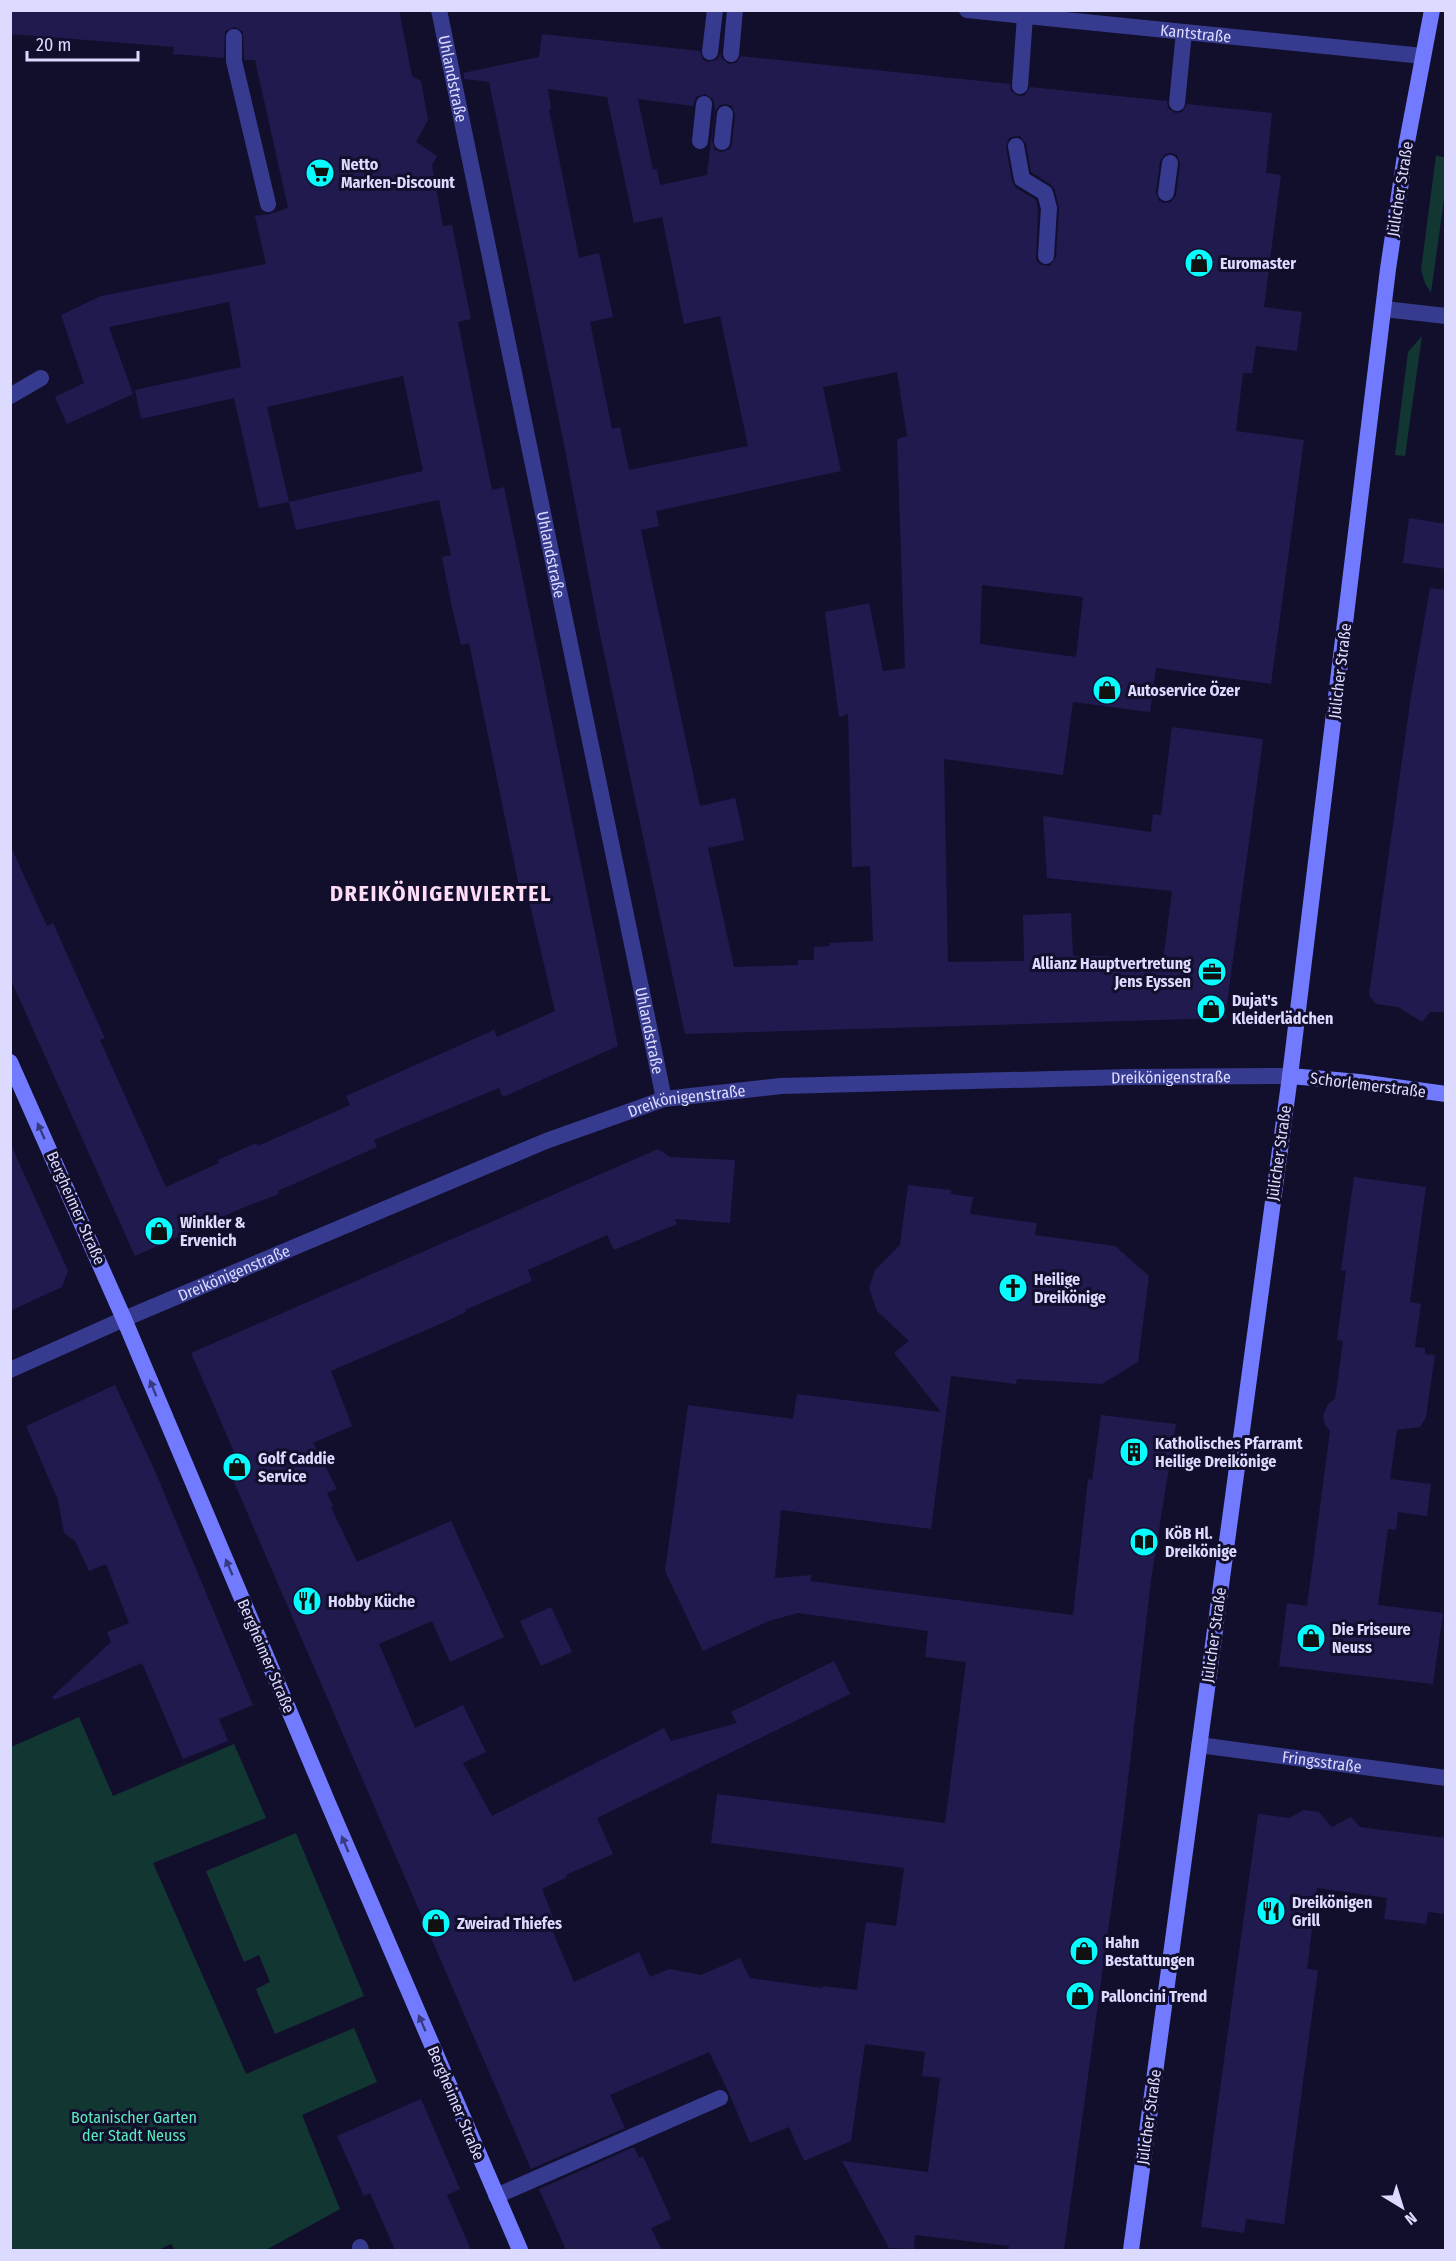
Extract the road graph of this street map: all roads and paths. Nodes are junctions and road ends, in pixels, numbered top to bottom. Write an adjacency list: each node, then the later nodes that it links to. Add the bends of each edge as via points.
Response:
1 (439, 10): 30 (street, Uhlandstraße)
2 (715, 10): 9 (street)
3 (735, 10): 10 (street)
4 (967, 10): 6 (street, Kantstraße)
5 (1432, 10): 11 (main road, Jülicher Straße)
6 (1025, 16): 7 (street, Kantstraße); 12 (street)
7 (1184, 32): 11 (street, Kantstraße); 13 (street)
8 (234, 37): 21 (street, via 234,61)
9 (710, 52)
10 (731, 54)
11 (1423, 56): 23 (main road, Jülicher Straße)
12 (1020, 86)
13 (1177, 103)
14 (705, 104): 16 (street)
15 (724, 114): 17 (street)
16 (700, 141)
17 (722, 142)
18 (1016, 146): 22 (street, via 1022,178 1045,193 1049,208)
19 (1170, 163): 20 (street)
20 (1167, 193)
21 (268, 204)
22 (1046, 256)
23 (1384, 309): 24 (street); 28 (main road, Jülicher Straße)
24 (1446, 316)
25 (41, 378): 26 (street)
26 (10, 396)
27 (10, 1062): 31 (main road, Bergheimer Straße, one-way to 27)
28 (1290, 1076): 29 (main road, Schorlemerstraße); 30 (street, Dreikönigenstraße, via 781,1086); 33 (main road, Jülicher Straße)
29 (1446, 1094)
30 (664, 1099): 31 (street, Dreikönigenstraße, via 546,1141)
31 (124, 1318): 32 (street, Dreikönigenstraße); 36 (main road, Bergheimer Straße, one-way to 31)
32 (10, 1370)
33 (1199, 1745): 34 (street, Fringsstraße); 38 (main road, Jülicher Straße)
34 (1446, 1778)
35 (720, 2098): 36 (street)
36 (496, 2196): 37 (main road, Bergheimer Straße)
37 (520, 2250)
38 (1131, 2250)

